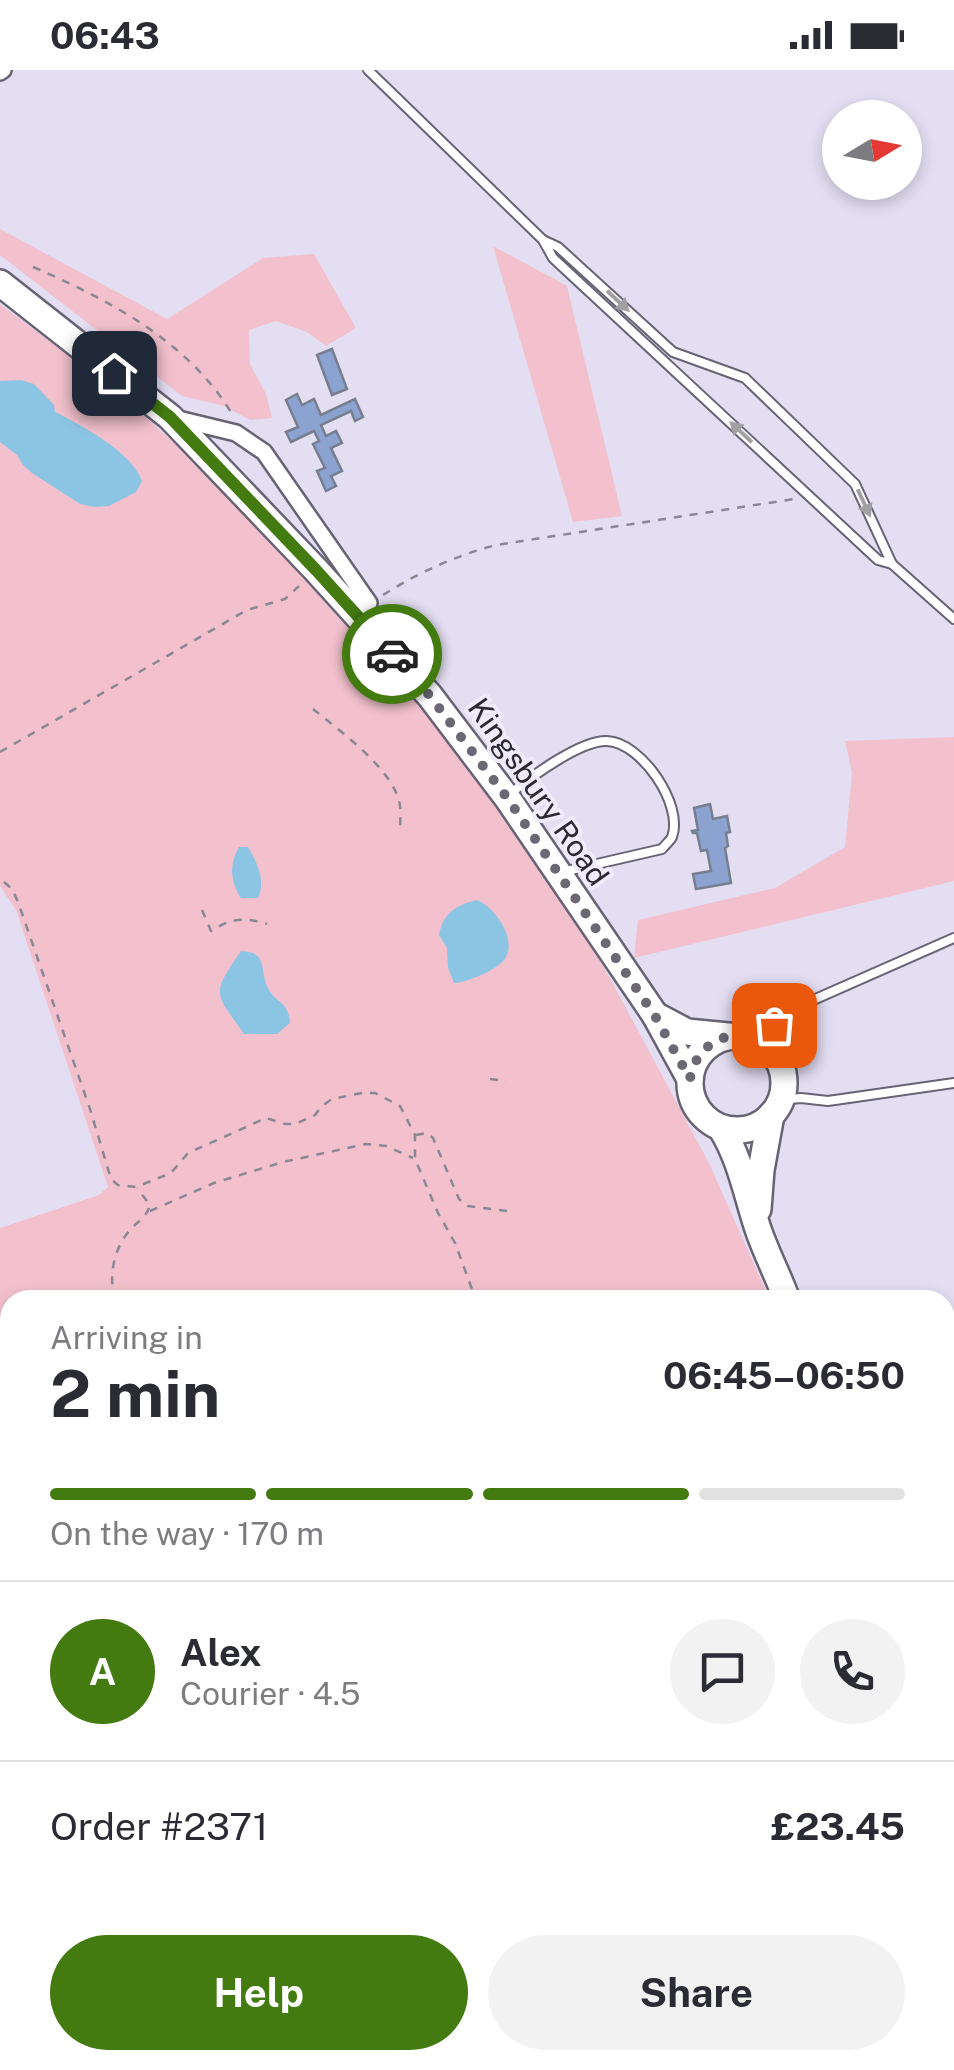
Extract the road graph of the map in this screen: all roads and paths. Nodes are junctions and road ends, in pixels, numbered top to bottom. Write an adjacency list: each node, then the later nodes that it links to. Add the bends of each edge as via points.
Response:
1 (368, 70): 2 (lane)
2 (543, 240): 8 (lane, one-way to 2, via 878,560 553,258); 8 (lane, one-way to 8, via 558,246 673,352 744,378 855,484)
3 (33, 266): 6 (path, via 138,321 181,353 220,395)
4 (0, 283): 5 (main road, Kingsbury Road)
5 (170, 417): 6 (street, Kingsbury Road); 9 (main road, Kingsbury Road)
6 (238, 434): 10 (street, Kingsbury Road, via 264,452)
7 (794, 499): 10 (path, via 464,553)
8 (892, 564): 11 (lane)
9 (316, 570): 10 (main road, Kingsbury Road); 13 (path, via 284,599 247,610)
10 (363, 609): 14 (main road, Kingsbury Road)
11 (954, 619)
12 (313, 709): 15 (path, via 388,778 399,800)
13 (0, 752)
14 (508, 799): 16 (main road, Kingsbury Road); 16 (lane, via 567,756 602,741 631,749 654,772 672,815 666,845)
15 (401, 833)
16 (559, 874): 21 (main road, Kingsbury Road)
17 (4, 882): 32 (path, via 18,902 112,1179)
18 (202, 910): 19 (path, via 211,931 232,920)
19 (267, 924)
20 (954, 938): 23 (lane, via 786,1012)
21 (655, 1016): 22 (main road, via 687,1032); 25 (main road, Kingsbury Road)
22 (728, 1036): 23 (main road); 25 (main road, via 699,1055)
23 (762, 1044): 28 (main road, Kingsbury Road, via 782,1069)
24 (490, 1079): 26 (path)
25 (690, 1079): 29 (main road, Kingsbury Road, via 695,1105)
26 (506, 1081)
27 (954, 1083): 28 (lane, via 828,1101 801,1098)
28 (776, 1108): 29 (main road, via 756,1126); 35 (main road, Kingsbury Road, via 761,1170)
29 (721, 1128): 35 (main road, Kingsbury Road)
30 (415, 1135): 31 (path); 32 (path, via 400,1106 376,1093 344,1096 296,1124 266,1118); 34 (path, via 432,1138 459,1199)
31 (415, 1159): 33 (path, via 366,1144 214,1183); 37 (path)
32 (136, 1187): 33 (path)
33 (150, 1211): 36 (path, via 124,1238)
34 (514, 1212)
35 (758, 1230): 38 (main road, Kingsbury Road)
36 (112, 1290)
37 (472, 1290)
38 (783, 1290)

